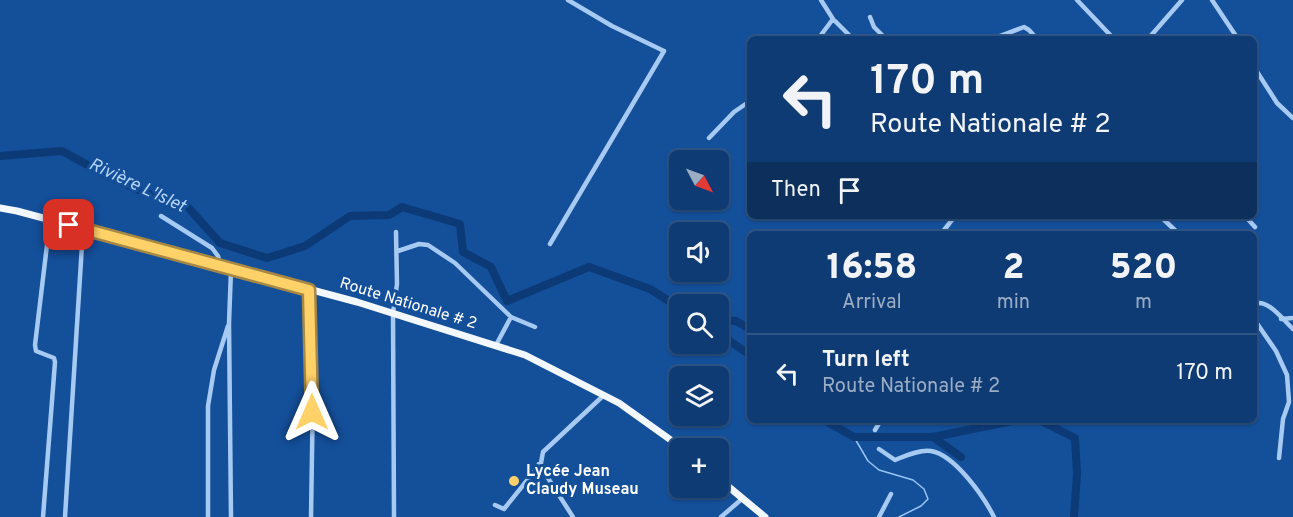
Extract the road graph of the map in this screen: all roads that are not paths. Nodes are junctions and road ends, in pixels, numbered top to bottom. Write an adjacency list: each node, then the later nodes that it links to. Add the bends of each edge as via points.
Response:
1 (568, 0): 31 (street, via 664,51)
2 (821, 0): 7 (street)
3 (1077, 0): 13 (street)
4 (1182, 0): 14 (street)
5 (1212, 0): 15 (street)
6 (870, 17): 10 (street)
7 (833, 19): 8 (street); 9 (street)
8 (820, 36)
9 (850, 36)
10 (883, 36)
11 (1000, 36): 12 (street, via 1024,27)
12 (1034, 36)
13 (1111, 36)
14 (1151, 36)
15 (1236, 36)
16 (1257, 72): 18 (street, via 1277,103)
17 (747, 103): 19 (street)
18 (1293, 118)
19 (709, 138)
20 (0, 208): 25 (main road, Route Nationale # 2)
21 (161, 216): 33 (street, via 212,248)
22 (953, 219): 28 (street)
23 (1163, 219): 29 (street)
24 (1248, 219): 26 (street)
25 (50, 220): 27 (main road, Route Nationale # 2); 57 (street, via 35,345 36,351 50,355 55,362)
26 (1256, 227)
27 (83, 229): 33 (main road, Route Nationale # 2); 58 (street)
28 (943, 231)
29 (1176, 231)
30 (396, 232): 32 (street)
31 (550, 244)
32 (398, 251): 37 (street); 38 (street, via 419,244 428,246 455,263)
33 (221, 267): 34 (main road, Route Nationale # 2)
34 (231, 270): 35 (main road, Route Nationale # 2); 41 (street)
35 (309, 290): 37 (main road, Route Nationale # 2); 61 (street, via 313,391)
36 (1257, 302): 40 (street, via 1266,303)
37 (393, 313): 45 (main road, Route Nationale # 2); 62 (street)
38 (511, 317): 43 (street); 45 (street)
39 (1293, 318): 40 (street)
40 (1281, 319): 44 (street)
41 (229, 323): 59 (street, via 208,405); 60 (street)
42 (1257, 323): 51 (street, via 1287,375 1289,402 1283,419)
43 (535, 327)
44 (1293, 329)
45 (496, 345): 46 (main road, Route Nationale # 2, via 525,355)
46 (604, 396): 49 (main road, Route Nationale # 2); 52 (street, via 543,452)
47 (879, 423): 48 (street)
48 (875, 430)
49 (670, 438)
50 (879, 449): 67 (street, via 895,460 930,451 947,459 984,496)
51 (1280, 458)
52 (539, 464): 56 (street, via 504,509); 63 (street)
53 (729, 487): 55 (main road)
54 (891, 494): 66 (street)
55 (743, 498): 64 (street); 65 (main road)
56 (495, 505)
57 (43, 517)
58 (65, 517)
59 (208, 517)
60 (231, 517)
61 (311, 517)
62 (394, 517)
63 (573, 517)
64 (721, 517)
65 (765, 517)
66 (879, 517)
67 (994, 517)

